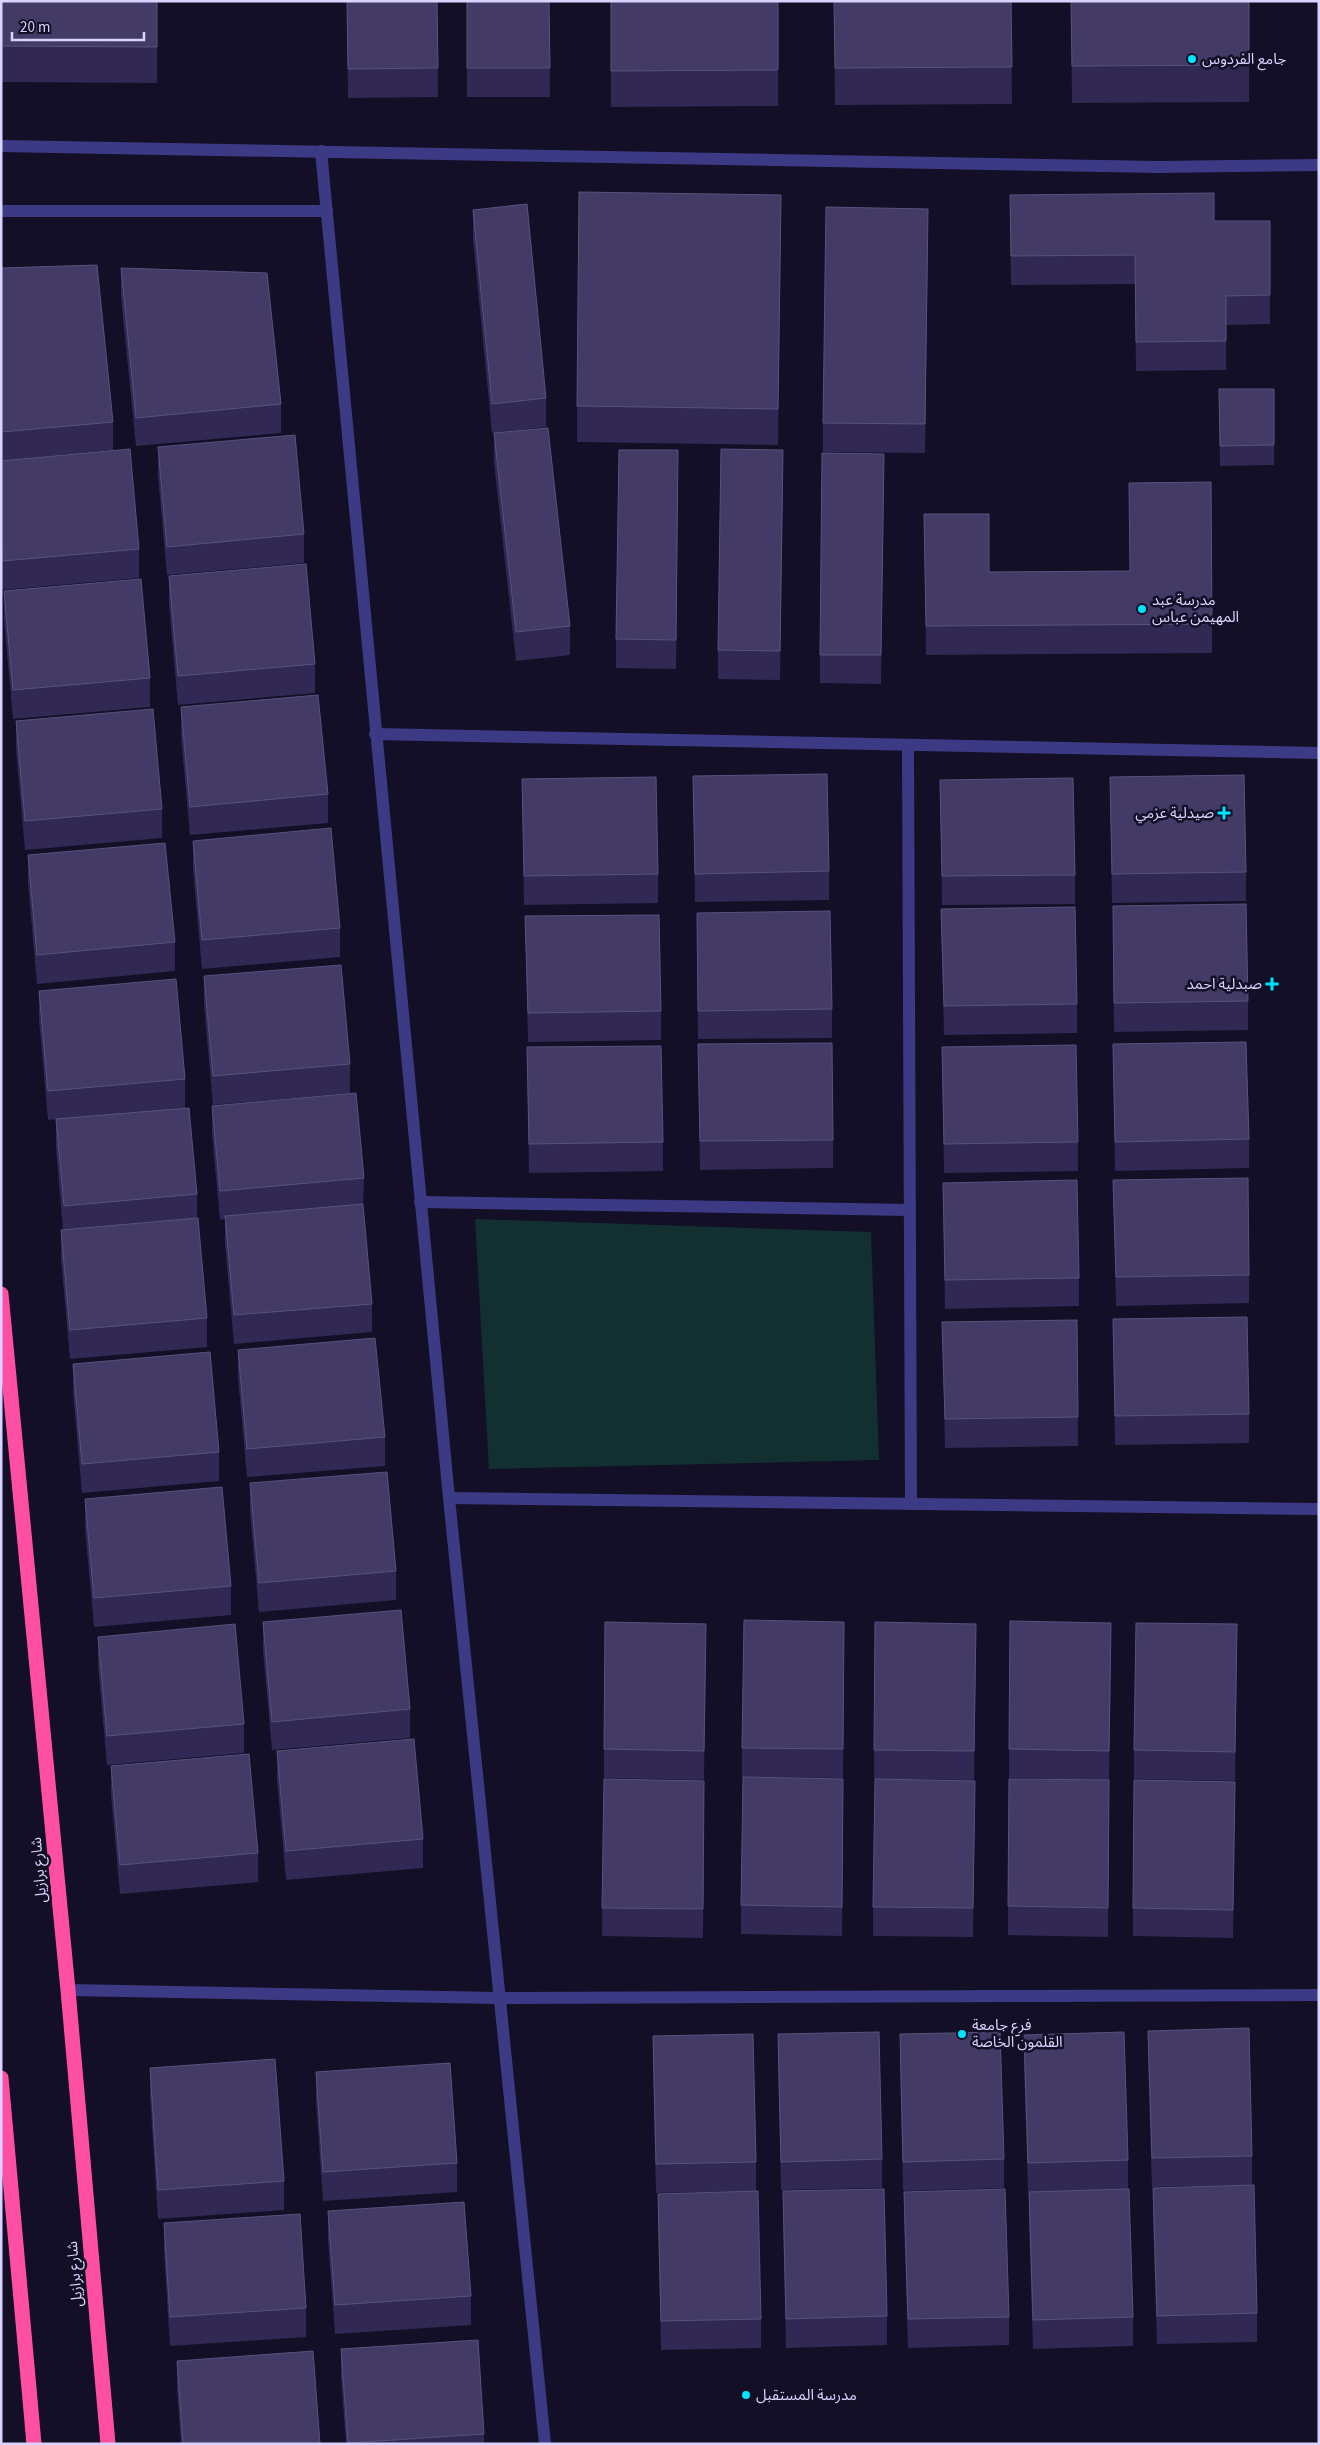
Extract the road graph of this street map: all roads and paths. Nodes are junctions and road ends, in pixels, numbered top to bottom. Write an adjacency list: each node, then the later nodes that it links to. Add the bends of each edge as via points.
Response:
1 (1, 146): 2 (street)
2 (321, 151): 3 (street, via 1149,167); 5 (street)
3 (1319, 165)
4 (1, 211): 5 (street)
5 (327, 212): 6 (street)
6 (375, 734): 7 (street); 9 (street)
7 (908, 745): 8 (street); 10 (street)
8 (1319, 753)
9 (420, 1202): 10 (street); 12 (street)
10 (910, 1210): 13 (street)
11 (1, 1294): 15 (highway, شارع برازيل)
12 (449, 1498): 13 (street); 17 (street)
13 (911, 1504): 14 (street)
14 (1319, 1509)
15 (68, 1990): 17 (street); 20 (highway, شارع برازيل)
16 (1319, 1995): 17 (street)
17 (498, 1998): 21 (street)
18 (1, 2078): 19 (highway)
19 (34, 2444)
20 (108, 2444)
21 (545, 2444)

